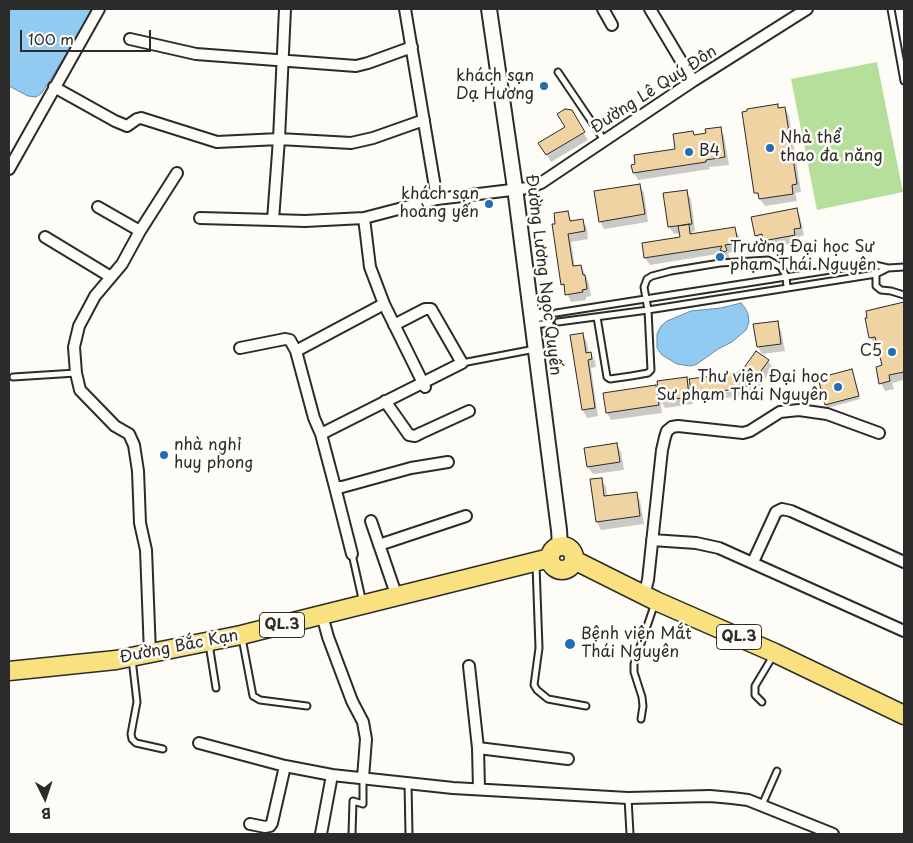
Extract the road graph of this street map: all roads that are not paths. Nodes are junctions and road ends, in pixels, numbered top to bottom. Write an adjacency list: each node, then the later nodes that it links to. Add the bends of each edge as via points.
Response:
1 (99, 9): 16 (street)
2 (285, 9): 12 (street)
3 (406, 9): 11 (street)
4 (489, 9): 22 (main road, Đường Lương Ngọc Quyến)
5 (602, 9): 9 (street)
6 (807, 9): 14 (street, Đường Lê Quý Đôn)
7 (891, 9): 15 (lane)
8 (655, 11): 14 (street)
9 (612, 25)
10 (130, 39): 12 (street, via 196,54)
11 (412, 47): 12 (street, via 356,66); 17 (street)
12 (283, 61): 18 (street)
13 (558, 72): 19 (lane)
14 (693, 81): 19 (street, Đường Lê Quý Đôn)
15 (904, 81)
16 (54, 86): 18 (street, via 127,126 141,118 217,142); 20 (street)
17 (424, 120): 18 (street, via 351,143); 23 (street)
18 (279, 139): 27 (street)
19 (604, 141): 22 (street, Đường Lê Quý Đôn, via 541,183 528,188)
20 (9, 169)
21 (177, 174): 28 (street)
22 (514, 188): 23 (street, Đường Lê Quý Đôn); 47 (main road, Đường Lương Ngọc Quyến)
23 (436, 199): 26 (street, Đường Lê Quý Đôn)
24 (98, 207): 28 (street)
25 (200, 218): 27 (street, Đường Lê Quý Đôn)
26 (364, 218): 27 (street, Đường Lê Quý Đôn); 43 (street, via 370,268)
27 (273, 220)
28 (140, 231): 35 (street)
29 (45, 237): 35 (street)
30 (875, 265): 32 (lane); 33 (lane); 34 (lane)
31 (904, 266): 32 (lane)
32 (888, 268): 33 (lane)
33 (876, 274): 37 (lane); 39 (lane, via 876,286 881,290)
34 (786, 276): 36 (lane); 37 (lane); 41 (lane, via 781,267 768,260 695,267 647,279 644,287)
35 (111, 277): 54 (street, via 95,296 79,326 74,347)
36 (730, 285): 38 (lane); 40 (lane)
37 (787, 288): 40 (lane)
38 (694, 290): 41 (lane); 42 (lane)
39 (904, 295)
40 (731, 297): 42 (lane)
41 (646, 298): 44 (lane); 45 (lane)
42 (696, 302): 44 (lane)
43 (384, 304): 49 (street); 52 (street)
44 (648, 310): 46 (lane); 46 (lane, via 651,370 610,379 607,377)
45 (552, 317): 47 (street)
46 (597, 317): 48 (lane)
47 (531, 321): 51 (main road, Đường Lương Ngọc Quyến)
48 (558, 322)
49 (394, 325): 53 (street, via 431,309); 56 (street)
50 (240, 348): 52 (street, via 285,339 290,340)
51 (535, 349): 53 (lane); 68 (main road, Đường Lương Ngọc Quyến, via 559,530)
52 (296, 351): 60 (street)
53 (462, 363): 56 (street)
54 (76, 373): 55 (lane); 78 (street, via 80,390 115,426 129,434 134,445 140,523 146,550)
55 (13, 377)
56 (425, 385): 57 (street)
57 (385, 401): 58 (street, via 409,435 415,436); 60 (street)
58 (468, 411)
59 (879, 433): 65 (street, via 828,414 799,410 780,412 742,433 672,427 665,437)
60 (321, 434): 62 (street)
61 (448, 462): 62 (street)
62 (335, 487): 67 (street)
63 (466, 516): 66 (street)
64 (371, 521): 66 (street)
65 (652, 540): 69 (street, via 709,545); 72 (street, via 648,580)
66 (379, 545): 71 (street)
67 (352, 554): 73 (lane)
68 (549, 555): 71 (highway, Đường Bắc Kạn / QL.3); 72 (highway, QL.3, via 556,568 567,568 574,560); 86 (lane, via 534,685 548,699)
69 (753, 562): 70 (street, via 776,512 782,509 791,510); 75 (street)
70 (904, 562)
71 (397, 597): 73 (highway, Đường Bắc Kạn / QL.3)
72 (650, 598): 79 (highway, QL.3); 88 (lane, via 634,664 642,697)
73 (363, 605): 74 (highway, Đường Bắc Kạn / QL.3)
74 (322, 615): 76 (highway, Đường Bắc Kạn / QL.3); 96 (street, via 363,722 366,738)
75 (904, 631)
76 (242, 636): 77 (highway, Đường Bắc Kạn / QL.3); 85 (lane, via 253,696 260,700)
77 (209, 642): 78 (highway, Đường Bắc Kạn / QL.3); 83 (lane)
78 (150, 653): 80 (highway, Đường Bắc Kạn / QL.3)
79 (775, 653): 84 (lane, via 754,686 755,695); 87 (highway, QL.3)
80 (132, 657): 82 (highway, Đường Bắc Kạn / QL.3); 91 (lane, via 137,702 132,739 136,743)
81 (469, 666): 90 (street)
82 (9, 671)
83 (216, 688)
84 (762, 702)
85 (307, 706)
86 (586, 706)
87 (904, 715)
88 (641, 719)
89 (199, 743): 93 (street)
90 (478, 748): 92 (street); 98 (street)
91 (163, 749)
92 (568, 759)
93 (285, 766): 95 (street); 101 (street, via 272,823 266,827)
94 (777, 771): 100 (lane)
95 (332, 774): 96 (street); 102 (street)
96 (363, 778): 97 (street); 103 (lane, via 363,804 353,802)
97 (408, 783): 98 (street); 104 (lane)
98 (479, 790): 99 (street)
99 (628, 798): 100 (street, via 710,796 748,800); 105 (lane)
100 (762, 805): 106 (street)
101 (250, 824)
102 (321, 834)
103 (352, 834)
104 (409, 834)
105 (630, 834)
106 (833, 834)

